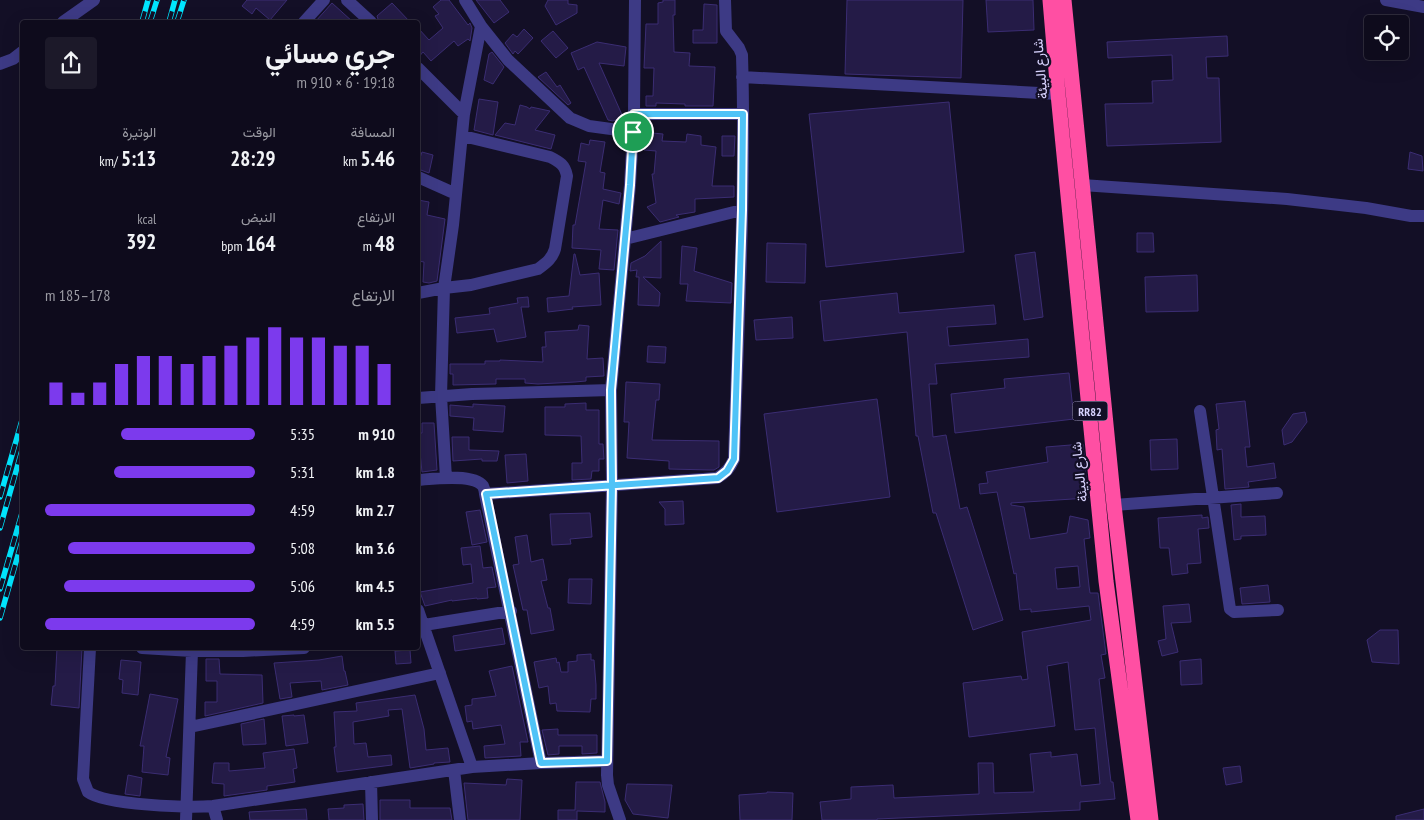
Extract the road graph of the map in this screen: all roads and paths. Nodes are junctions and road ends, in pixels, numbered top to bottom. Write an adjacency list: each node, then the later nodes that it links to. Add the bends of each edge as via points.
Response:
1 (94, 0): 11 (street)
2 (324, 0): 12 (street)
3 (348, 0): 13 (street)
4 (465, 0): 14 (street)
5 (635, 0): 21 (street)
6 (725, 0): 18 (street, via 726,31 742,56)
7 (1050, 0): 19 (highway, شارع البيئة / RR82)
8 (1064, 0): 26 (highway, RR82)
9 (1386, 0): 10 (street)
10 (1424, 7)
11 (66, 20)
12 (306, 20)
13 (369, 20)
14 (481, 26): 20 (street); 23 (street, via 508,60 570,118 589,126)
15 (20, 54): 16 (street)
16 (0, 64)
17 (420, 70): 20 (street)
18 (742, 77): 19 (street); 22 (street)
19 (1058, 94): 64 (highway, شارع البيئة / RR82, via 1106,580)
20 (464, 114): 24 (street)
21 (634, 114): 22 (street); 23 (street)
22 (743, 114): 28 (street)
23 (633, 132): 30 (street)
24 (463, 136): 27 (street); 31 (street, via 550,157 565,167 567,176 555,249 545,264 538,269 482,283)
25 (420, 178): 27 (street)
26 (1082, 185): 29 (street, via 1287,199); 43 (highway, RR82)
27 (456, 194): 31 (street)
28 (742, 210): 30 (street); 39 (street, via 734,459 718,478)
29 (1424, 216)
30 (625, 238): 33 (street)
31 (444, 288): 32 (street); 34 (street)
32 (420, 293)
33 (611, 390): 34 (street); 39 (street)
34 (441, 396): 35 (street); 37 (street)
35 (420, 398)
36 (1200, 411): 42 (street)
37 (446, 478): 38 (street); 41 (street, via 474,481)
38 (420, 480)
39 (612, 485): 41 (street); 53 (street)
40 (1278, 493): 42 (street)
41 (486, 494): 45 (street)
42 (1214, 498): 43 (street); 44 (street, via 1230,609 1234,612)
43 (1114, 505): 65 (highway, RR82)
44 (1278, 610)
45 (510, 611): 46 (street); 54 (street)
46 (421, 626): 51 (street)
47 (90, 650): 59 (street, via 85,788 102,799)
48 (175, 650): 50 (street)
49 (269, 650): 50 (street)
50 (192, 651): 52 (street)
51 (440, 672): 52 (street); 55 (street)
52 (190, 726): 59 (street)
53 (607, 761): 54 (street); 63 (street, via 608,785)
54 (541, 763): 55 (street)
55 (472, 767): 56 (street)
56 (454, 770): 57 (street); 62 (street)
57 (371, 782): 58 (street); 61 (street)
58 (213, 806): 59 (street); 60 (street)
59 (187, 814)
60 (217, 820)
61 (372, 820)
62 (460, 820)
63 (620, 820)
64 (1138, 820)
65 (1151, 820)

